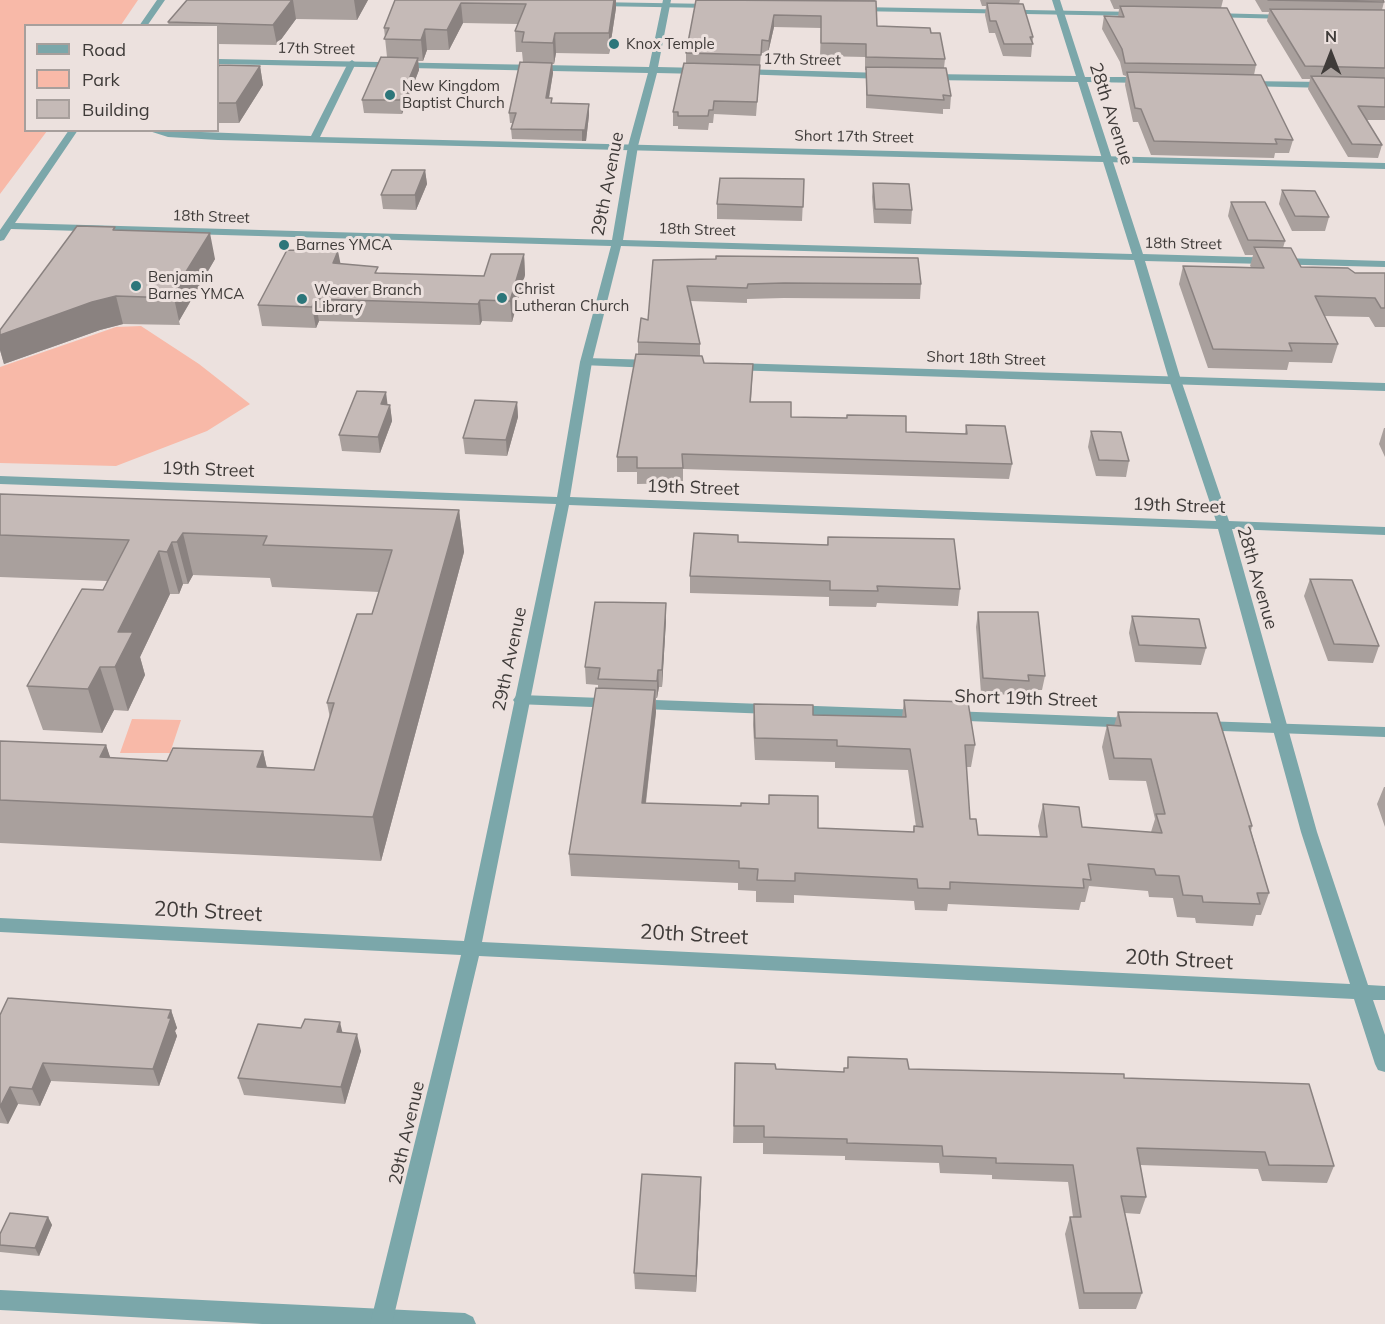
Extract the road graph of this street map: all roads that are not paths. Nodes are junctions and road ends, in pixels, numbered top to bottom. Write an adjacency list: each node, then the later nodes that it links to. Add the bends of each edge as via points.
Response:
1 (161, 0): 10 (street)
2 (583, 3): 3 (street)
3 (667, 3): 4 (street); 13 (street, 29th Avenue)
4 (726, 6)
5 (1058, 6): 6 (street); 7 (street); 18 (street, 28th Avenue)
6 (845, 9)
7 (1152, 14)
8 (1199, 15): 9 (street)
9 (1304, 17)
10 (144, 24)
11 (219, 61): 12 (street, 17th Street)
12 (351, 63): 13 (street, 17th Street); 24 (street)
13 (653, 70): 14 (street, 17th Street); 25 (street, 29th Avenue)
14 (712, 72)
15 (735, 72): 16 (street, 17th Street)
16 (900, 76)
17 (924, 76): 18 (street)
18 (1080, 79): 19 (street); 26 (street, 28th Avenue)
19 (1153, 80)
20 (1234, 82): 21 (street)
21 (1339, 85)
22 (73, 132): 28 (street)
23 (164, 132): 24 (street, Short 17th Street)
24 (319, 138): 25 (street, Short 17th Street)
25 (633, 146): 26 (street, Short 17th Street); 30 (street, 29th Avenue)
26 (1106, 158): 27 (street, Short 17th Street); 31 (street, 28th Avenue)
27 (1385, 166)
28 (8, 226): 29 (street); 30 (street, 18th Street)
29 (0, 238)
30 (617, 243): 31 (street, 18th Street); 33 (street, 29th Avenue)
31 (1139, 258): 32 (street, 18th Street); 36 (street, 28th Avenue)
32 (1385, 264)
33 (586, 362): 34 (street); 39 (street, 29th Avenue)
34 (669, 365)
35 (716, 366): 36 (street, Short 18th Street)
36 (1175, 380): 37 (street, Short 18th Street); 40 (street, 28th Avenue)
37 (1385, 387)
38 (0, 480): 39 (street, 19th Street)
39 (563, 501): 40 (street, 19th Street); 42 (street, 29th Avenue)
40 (1224, 525): 41 (street, 19th Street); 45 (street, 28th Avenue)
41 (1385, 531)
42 (521, 700): 43 (street, Short 19th Street); 48 (street, 29th Avenue)
43 (1149, 724)
44 (1185, 725): 45 (street)
45 (1281, 729): 46 (street); 49 (street, 28th Avenue)
46 (1385, 732)
47 (0, 925): 48 (street, 20th Street)
48 (472, 947): 49 (street, 20th Street); 53 (street, 29th Avenue)
49 (1362, 992): 50 (street, 20th Street); 51 (street, 28th Avenue)
50 (1385, 993)
51 (1385, 1064)
52 (0, 1300): 53 (street)
53 (382, 1321): 54 (street)
54 (465, 1324)

